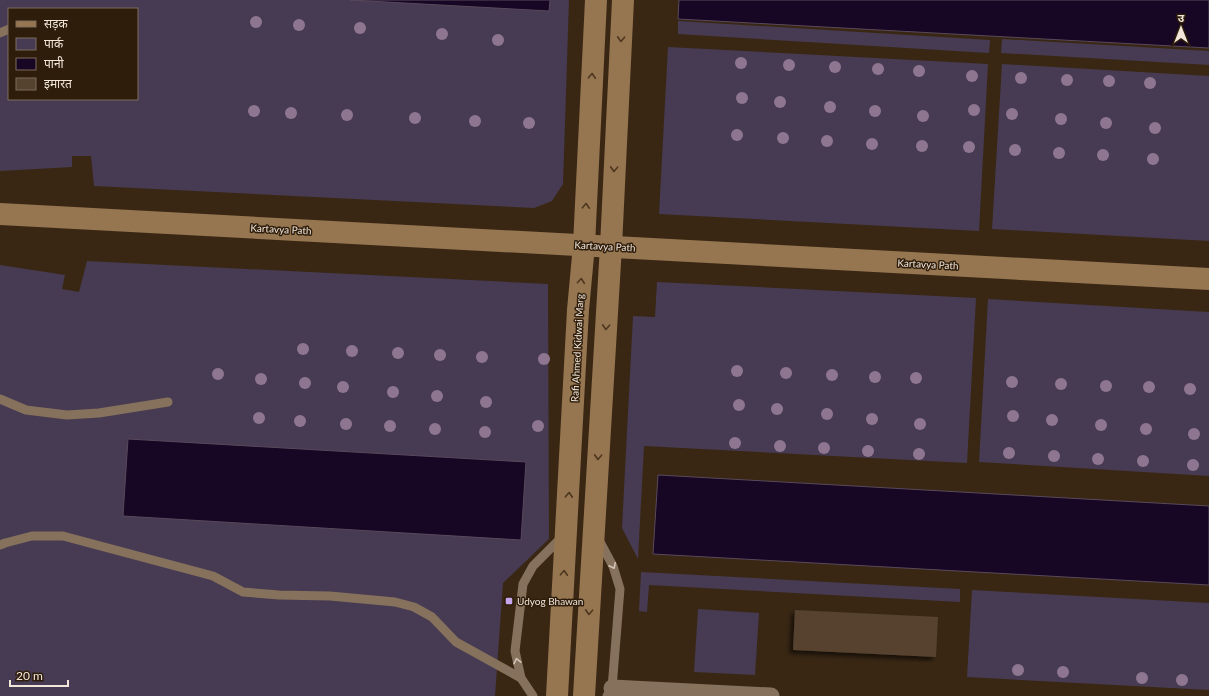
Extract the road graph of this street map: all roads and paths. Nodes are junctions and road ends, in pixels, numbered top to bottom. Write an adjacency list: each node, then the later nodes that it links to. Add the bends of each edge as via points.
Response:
1 (596, 0): 4 (main road, Rafi Ahmed Kidwai Marg, one-way to 1)
2 (623, 0): 5 (main road, one-way to 5)
3 (0, 214): 4 (main road, Kartavya Path)
4 (584, 245): 5 (main road, Kartavya Path); 10 (main road, Rafi Ahmed Kidwai Marg, one-way to 4)
5 (611, 246): 6 (main road, Kartavya Path); 9 (main road, one-way to 9)
6 (1209, 279)
7 (0, 399): 8 (lane, via 26,410 66,415 99,413)
8 (168, 402)
9 (594, 532): 13 (lane, one-way to 13, via 613,566 620,589); 16 (main road, one-way to 16)
10 (566, 534): 12 (lane, one-way to 10, via 515,651 522,584 533,566); 15 (main road, Rafi Ahmed Kidwai Marg, one-way to 10)
11 (0, 545): 12 (lane, via 32,536 63,536 213,576 243,592 395,602 414,607 432,617 456,642)
12 (521, 678): 14 (lane)
13 (610, 692): 17 (street)
14 (533, 696)
15 (557, 696)
16 (584, 696)
17 (771, 696)

